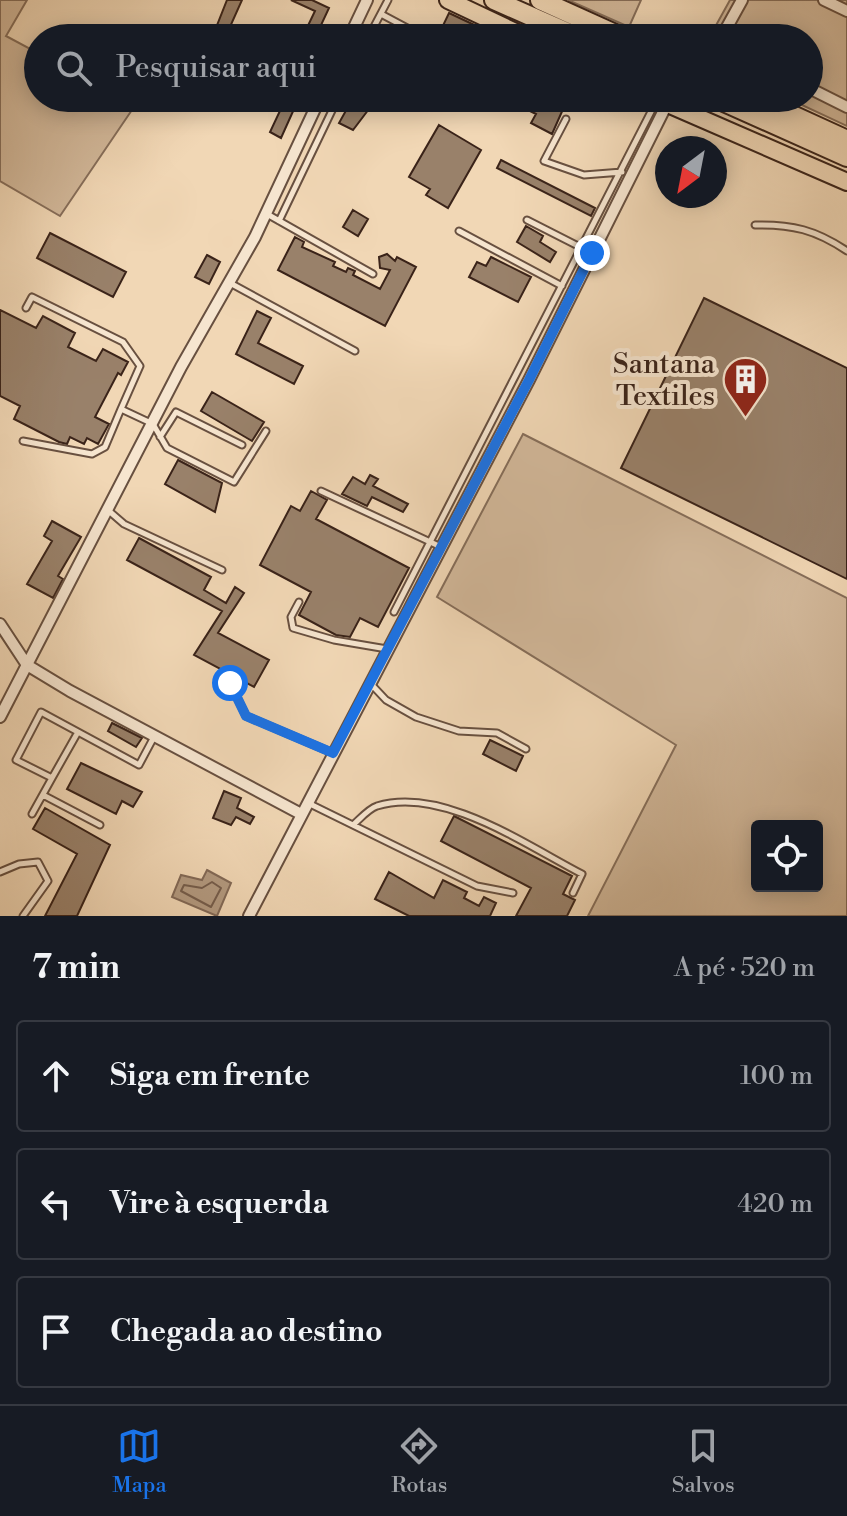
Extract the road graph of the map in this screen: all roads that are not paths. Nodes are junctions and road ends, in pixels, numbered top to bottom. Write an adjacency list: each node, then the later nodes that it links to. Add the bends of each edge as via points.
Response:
1 (366, 0): 10 (street)
2 (388, 0): 9 (lane)
3 (448, 0): 13 (main road)
4 (494, 0): 14 (highway)
5 (540, 0): 15 (highway)
6 (742, 0): 16 (street)
7 (824, 0): 8 (street)
8 (847, 11)
9 (381, 14): 11 (lane); 12 (lane)
10 (355, 24)
11 (376, 24)
12 (400, 24)
13 (499, 24)
14 (548, 24)
15 (593, 24)
16 (729, 24)
17 (823, 95): 18 (street)
18 (847, 107)
19 (313, 112): 31 (street)
20 (331, 112): 33 (lane)
21 (654, 112): 29 (lane)
22 (655, 112): 36 (street)
23 (685, 112): 30 (main road)
24 (746, 112): 28 (highway)
25 (786, 112): 27 (highway)
26 (566, 119): 29 (lane, via 544,161 584,175)
27 (847, 140)
28 (847, 157)
29 (623, 172): 36 (lane)
30 (847, 182)
31 (266, 214): 33 (lane); 39 (street)
32 (527, 220): 36 (lane)
33 (279, 221): 38 (lane)
34 (755, 225): 37 (lane, via 790,224 823,235)
35 (459, 231): 40 (lane)
36 (588, 251): 40 (lane); 52 (street)
37 (847, 251)
38 (373, 274)
39 (229, 283): 42 (lane); 44 (street)
40 (562, 286): 51 (lane)
41 (26, 308): 43 (lane, via 32,297 123,342 140,366)
42 (355, 351)
43 (121, 409): 44 (lane); 47 (lane, via 105,447 92,454)
44 (153, 424): 46 (lane); 50 (street)
45 (266, 431): 46 (lane, via 234,482 167,448)
46 (159, 438): 48 (lane, via 176,412)
47 (23, 441)
48 (242, 445)
49 (321, 491): 51 (lane)
50 (108, 510): 53 (lane, via 124,524); 58 (street)
51 (429, 542): 52 (lane); 55 (lane)
52 (441, 548): 57 (street)
53 (222, 570)
54 (299, 602): 57 (lane, via 291,617 293,628)
55 (394, 612)
56 (0, 624): 58 (street)
57 (387, 649): 59 (street)
58 (27, 665): 61 (street); 63 (street)
59 (369, 682): 64 (lane, via 386,700 416,717 459,731 497,733); 65 (street)
60 (230, 683): 65 (lane, via 246,716)
61 (0, 717)
62 (78, 732): 63 (lane, via 139,765); 66 (lane); 66 (lane, via 41,712 16,760)
63 (155, 735): 70 (street)
64 (526, 749)
65 (333, 753): 68 (street)
66 (52, 778): 67 (lane)
67 (43, 795): 69 (lane); 71 (lane)
68 (307, 803): 70 (street); 72 (lane)
69 (32, 814)
70 (301, 814): 77 (street)
71 (100, 825)
72 (353, 825): 74 (lane, via 477,886); 75 (lane, via 375,806 447,807 582,874)
73 (0, 872): 76 (lane, via 38,862 48,881)
74 (513, 893)
75 (573, 893)
76 (23, 916)
77 (249, 916)

